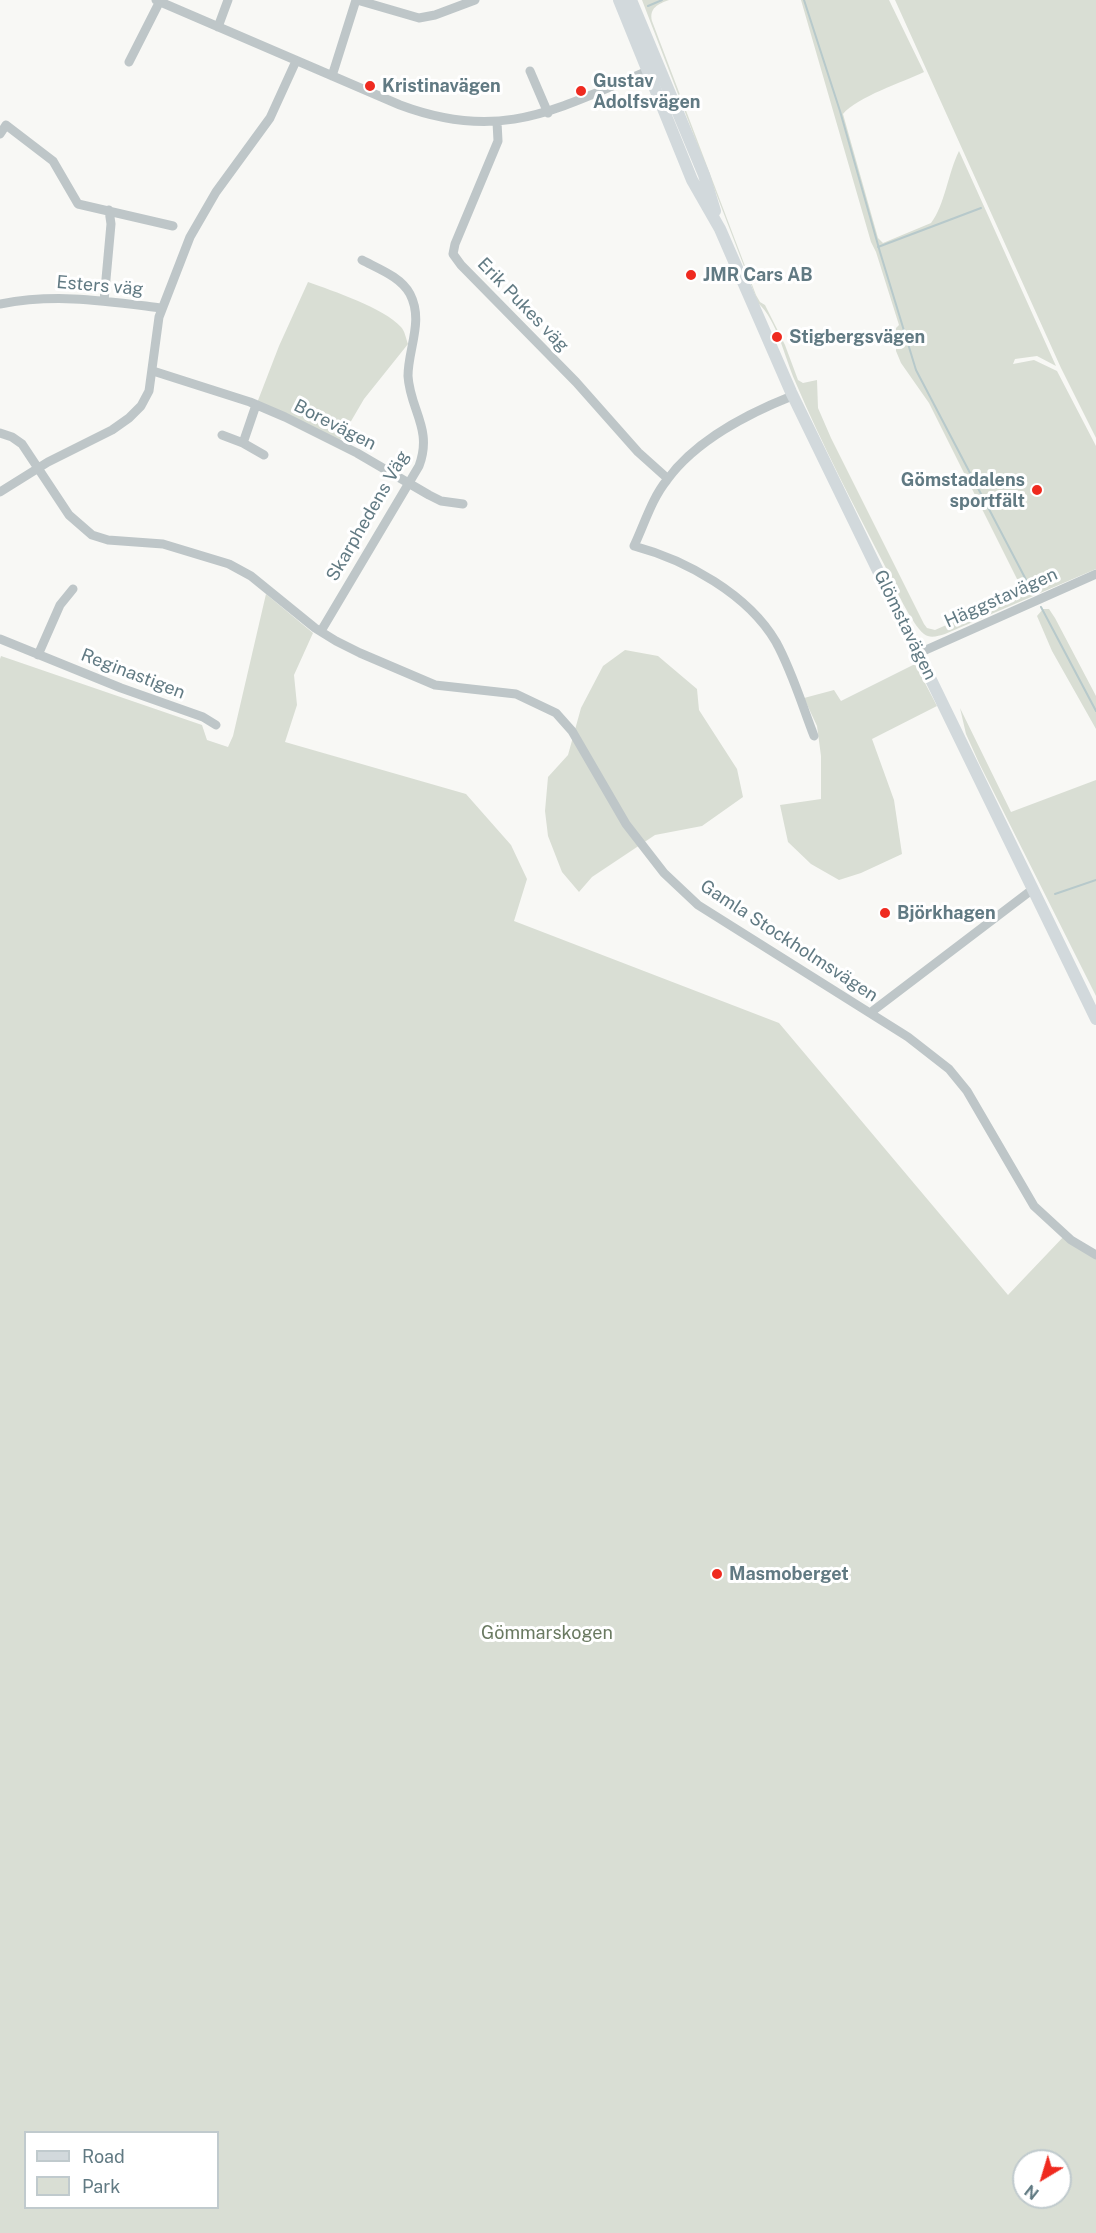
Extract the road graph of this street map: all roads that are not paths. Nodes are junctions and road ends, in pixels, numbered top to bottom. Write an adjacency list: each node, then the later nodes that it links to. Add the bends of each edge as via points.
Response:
1 (228, 0): 7 (street)
2 (356, 0): 3 (street, via 419,18); 12 (street)
3 (475, 0)
4 (619, 0): 10 (main road, Glömstavägen)
5 (632, 0): 10 (main road, Glömstavägen)
6 (158, 1): 7 (street); 9 (street)
7 (218, 27): 8 (street)
8 (296, 61): 12 (street); 21 (street, via 270,118 198,219)
9 (129, 62)
10 (652, 69): 13 (street); 23 (main road, Glömstavägen, via 692,180 720,229)
11 (530, 71): 13 (street)
12 (332, 76): 14 (street, via 429,115)
13 (548, 113): 14 (street)
14 (496, 122): 30 (street, Erik Pukes väg, via 498,141 453,254 638,452)
15 (0, 134): 16 (street, via 6,125 53,161 78,204)
16 (109, 210): 17 (street); 19 (street)
17 (172, 226)
18 (362, 260): 31 (street, Skarphedens Väg, via 399,280 410,294 415,310 409,380 424,447)
19 (104, 301): 20 (street, Esters väg, via 48,298); 21 (street, Esters väg)
20 (0, 304)
21 (162, 308): 22 (street)
22 (153, 371): 24 (street, Borevägen); 29 (street, via 149,391 134,415)
23 (792, 396): 30 (street, via 730,424); 38 (main road, Glömstavägen)
24 (256, 405): 27 (street); 31 (street, Borevägen, via 337,442)
25 (0, 433): 29 (street, Gamla Stockholmsvägen, via 17,440)
26 (222, 435): 27 (street)
27 (243, 443): 28 (street)
28 (264, 455)
29 (38, 468): 32 (street); 36 (street, Gamla Stockholmsvägen, via 69,515 92,535 163,544 237,567)
30 (667, 478): 41 (street, via 634,546 691,567 749,608 779,649)
31 (409, 483): 33 (street, Borevägen, via 441,501); 36 (street, Skarphedens Väg)
32 (0, 492)
33 (463, 504)
34 (1096, 574): 38 (street, Häggstavägen)
35 (73, 589): 39 (street, via 55,616)
36 (321, 631): 43 (street, Gamla Stockholmsvägen, via 360,653 435,685 516,694 556,713 572,731 637,839 679,888 706,910)
37 (0, 639): 39 (street, Reginastigen)
38 (919, 653): 42 (main road, Glömstavägen)
39 (38, 655): 40 (street, Reginastigen)
40 (216, 725)
41 (814, 736)
42 (1034, 889): 43 (street); 44 (main road, Glömstavägen)
43 (870, 1013): 45 (street, Gamla Stockholmsvägen, via 957,1076 1034,1206 1071,1240)
44 (1096, 1019)
45 (1096, 1255)

